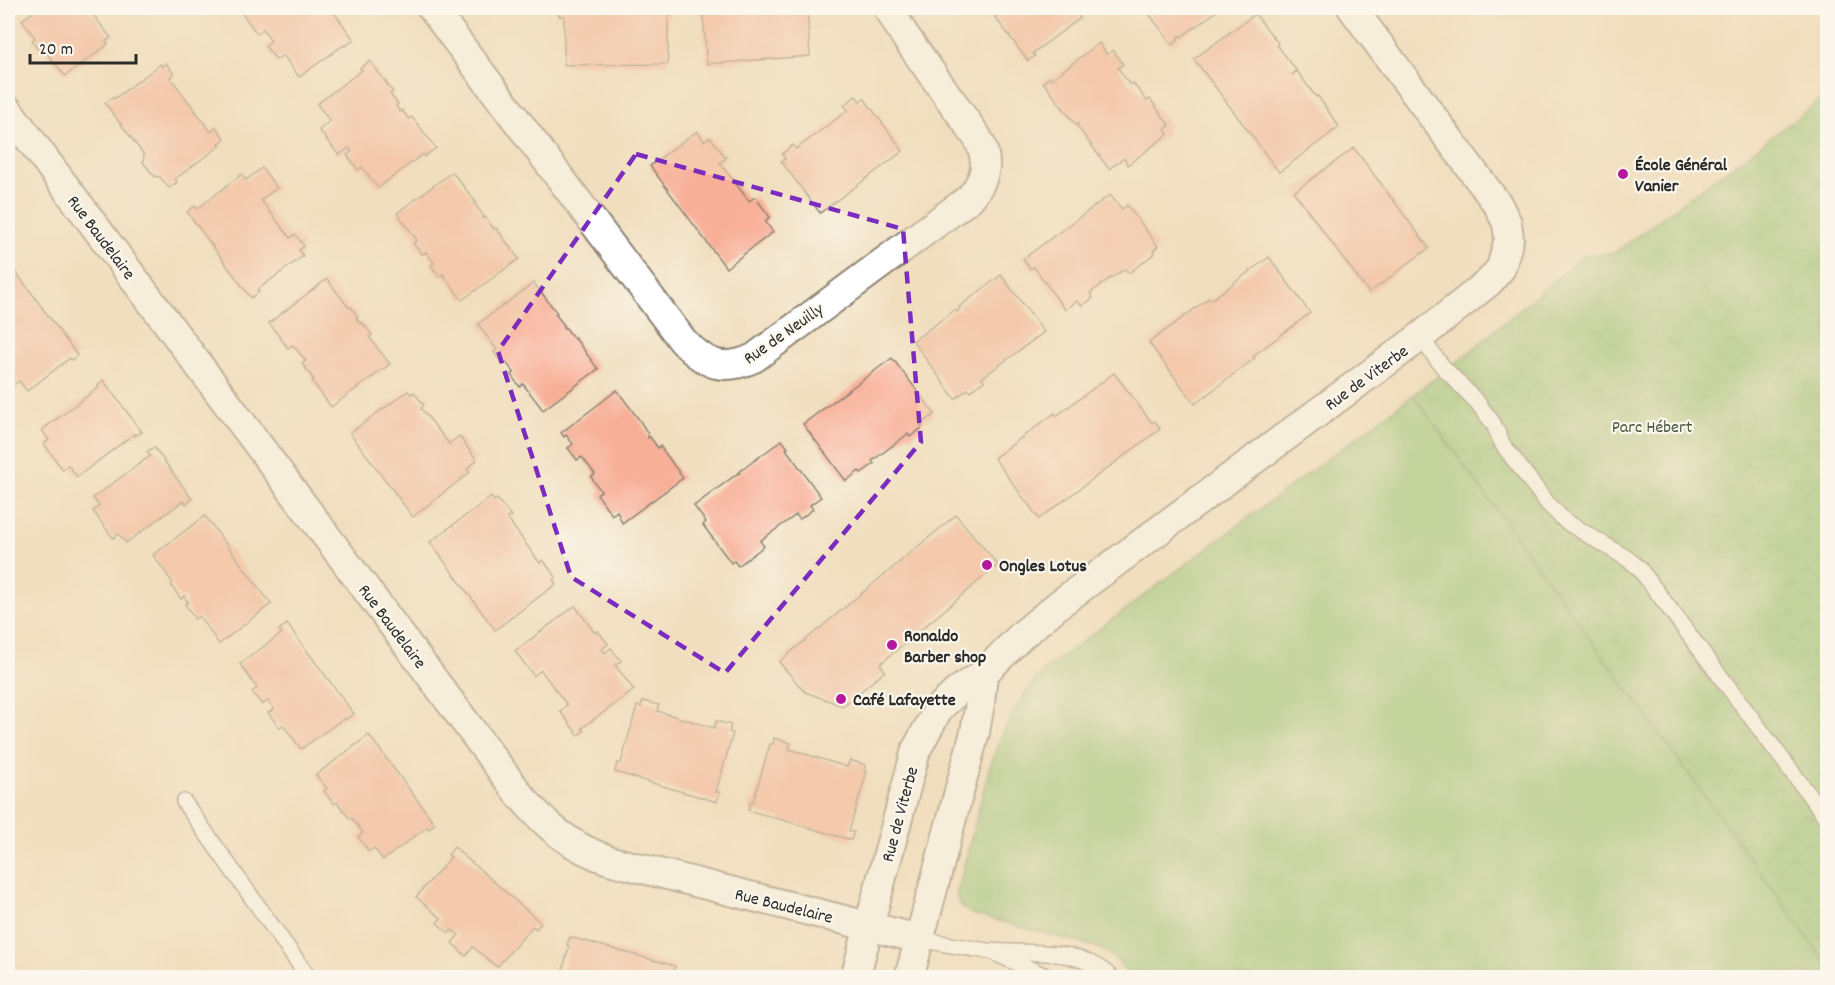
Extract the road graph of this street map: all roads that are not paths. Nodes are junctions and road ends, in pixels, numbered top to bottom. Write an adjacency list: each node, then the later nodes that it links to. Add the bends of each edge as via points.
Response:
1 (888, 8): 3 (street, Rue de Neuilly, via 984,149 983,178 970,198 782,337 754,357 727,366 703,358 683,341)
2 (1352, 8): 5 (street, Rue de Viterbe, via 1498,205 1507,223 1509,240 1500,268 1489,282)
3 (436, 10)
4 (8, 110): 9 (street, Rue Baudelaire, via 519,794 551,828 591,854 612,861)
5 (1420, 337): 6 (street, Rue de Viterbe, via 1058,605); 8 (lane, via 1477,402 1503,445 1548,504 1565,521 1639,568)
6 (983, 674): 9 (street, Rue de Viterbe, via 939,708 916,750); 10 (street, via 975,732)
7 (184, 802): 12 (lane)
8 (1827, 820)
9 (867, 926): 10 (street, Rue Baudelaire); 13 (street, Rue de Viterbe)
10 (919, 939): 11 (lane); 14 (street)
11 (989, 951): 15 (lane); 16 (lane, via 1067,954 1104,970)
12 (309, 978)
13 (855, 978)
14 (909, 978)
15 (1050, 978)
16 (1112, 978)

